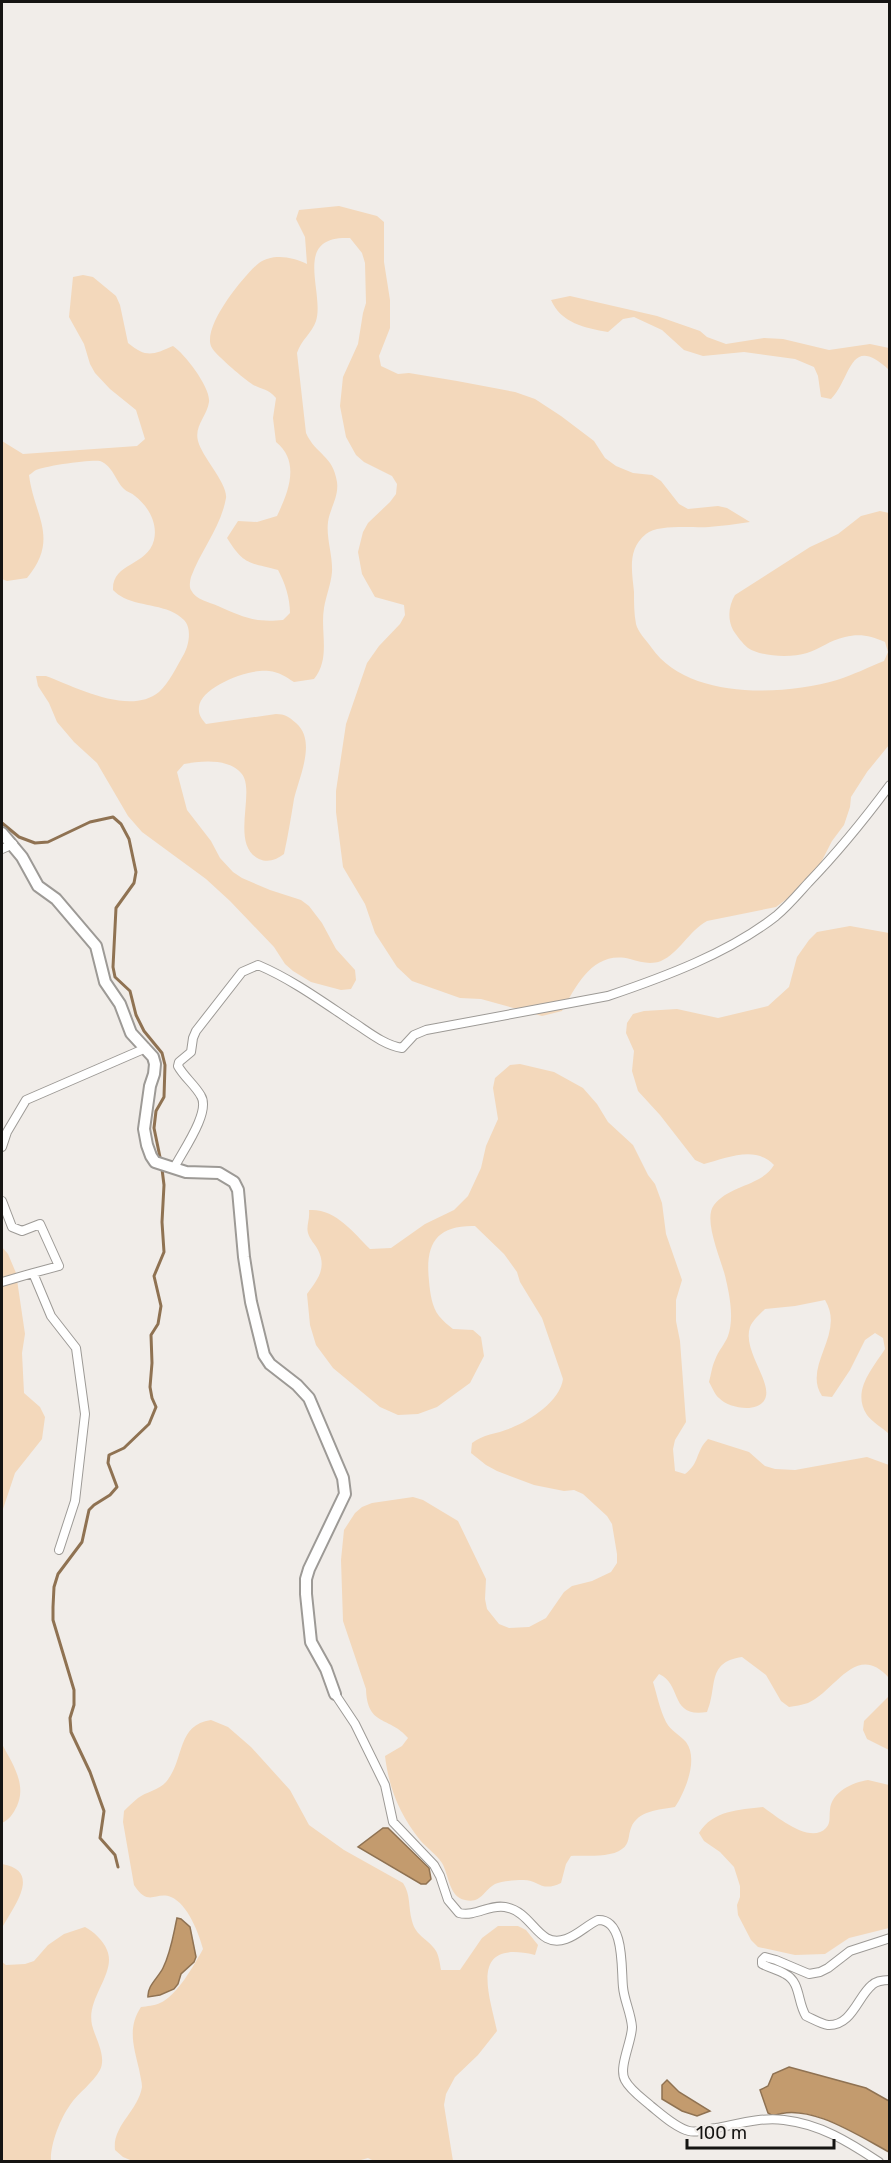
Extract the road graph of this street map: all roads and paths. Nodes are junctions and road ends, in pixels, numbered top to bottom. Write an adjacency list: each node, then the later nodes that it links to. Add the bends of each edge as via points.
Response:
1 (890, 785): 7 (street, via 843,847 768,922 724,949 608,996 426,1030 414,1035 402,1048 369,1033 283,975 258,965 242,972 196,1031 191,1052 179,1062 204,1106)
2 (2, 833): 3 (street)
3 (13, 844): 4 (street); 5 (street, via 38,886 56,899 96,946 105,982 120,1004 131,1033)
4 (2, 849)
5 (146, 1048): 6 (street, via 26,1100); 7 (street, via 155,1064 145,1116 147,1145 155,1162)
6 (2, 1147)
7 (171, 1168): 12 (street, via 219,1173 234,1182 251,1302 264,1355 309,1398 343,1478 345,1494 306,1580 311,1642)
8 (2, 1201): 9 (street, via 12,1227 22,1230 40,1224 59,1266)
9 (33, 1273): 10 (street); 11 (street, via 51,1317 76,1348 85,1414 75,1502)
10 (2, 1282)
11 (59, 1550)
12 (336, 1694): 15 (street, via 382,1778 393,1822 434,1865 448,1900 459,1914 501,1906 514,1909 538,1933 554,1941 569,1938 598,1920 611,1926 620,1947 632,2029 624,2080 641,2097 689,2131 769,2118 795,2121 820,2128)
13 (890, 1938): 14 (street, via 850,1951 820,1972 809,1974 776,1960 762,1960 762,1964 787,1974 796,1983 806,2016 826,2025 844,2020 872,1984)
14 (890, 1980)
15 (879, 2162)

